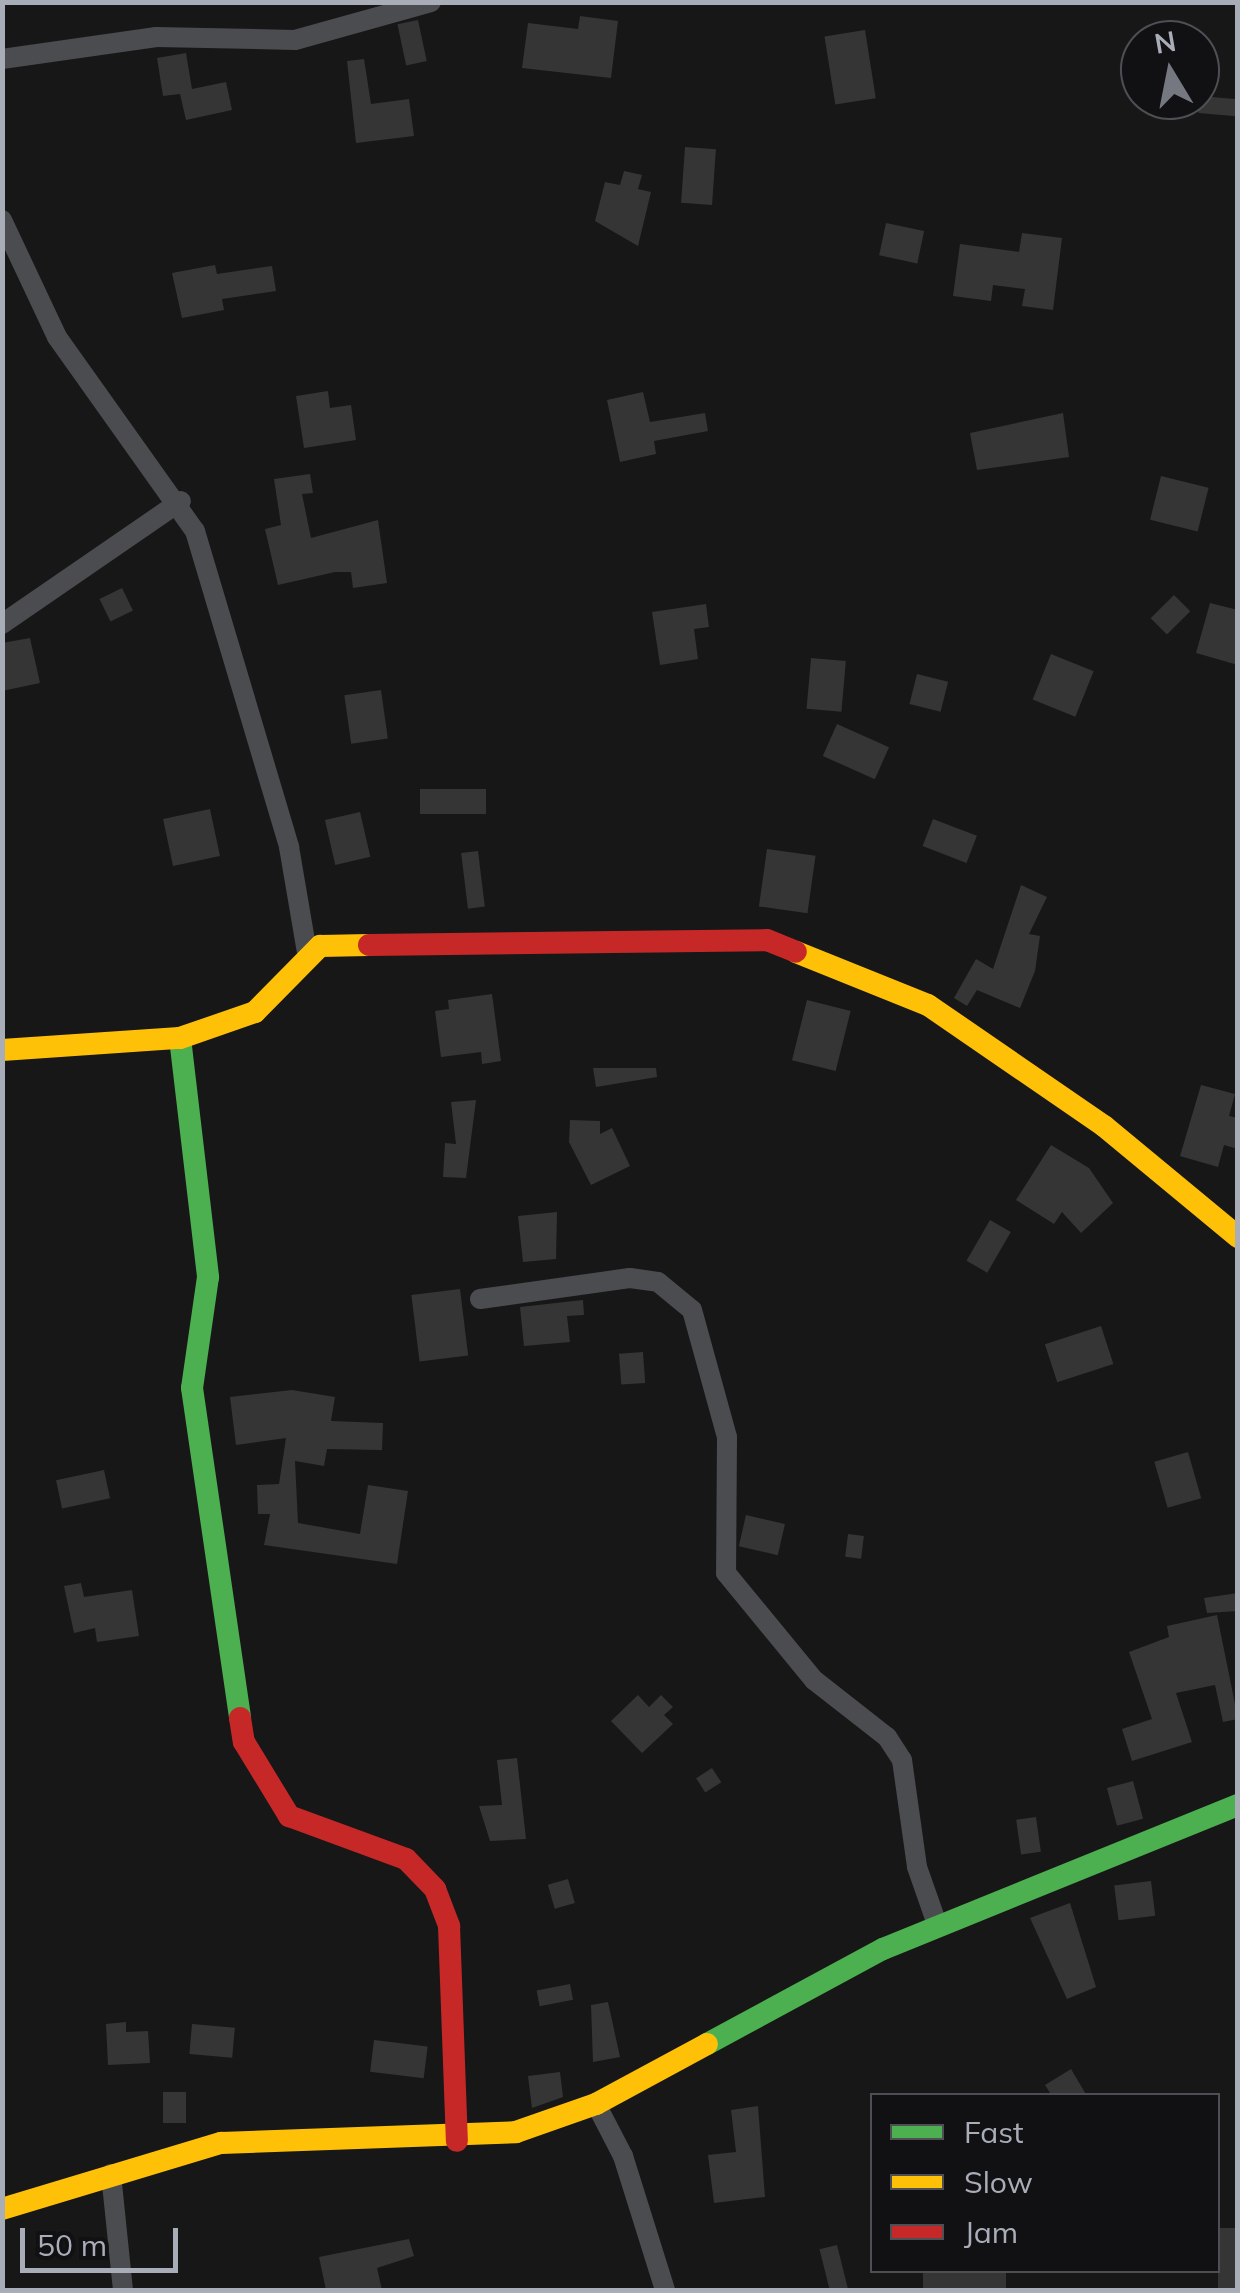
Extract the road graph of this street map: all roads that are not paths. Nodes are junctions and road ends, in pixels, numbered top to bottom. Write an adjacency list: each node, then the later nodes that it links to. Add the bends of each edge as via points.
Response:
1 (432, 2): 2 (street, via 295,40 156,37)
2 (2, 59)
3 (2, 220): 4 (street, via 57,338)
4 (180, 501): 5 (street); 6 (street, via 289,847)
5 (2, 624)
6 (307, 952): 7 (street, via 255,1012); 9 (street, via 409,941 767,940 928,1005 1104,1126)
7 (180, 1038): 8 (street); 14 (street, via 208,1278 192,1388 244,1742 289,1816 406,1859 436,1888 450,1926)
8 (2, 1050)
9 (1238, 1238)
10 (480, 1299): 12 (street, via 630,1278 658,1282 692,1310 727,1438 726,1573 814,1680 887,1737 902,1760 917,1867)
11 (1238, 1805): 12 (street)
12 (937, 1924): 13 (street)
13 (596, 2104): 14 (street); 18 (street, via 623,2156)
14 (456, 2141): 15 (street, via 278,2136)
15 (111, 2174): 16 (street); 17 (street)
16 (2, 2209)
17 (123, 2290)
18 (665, 2290)

